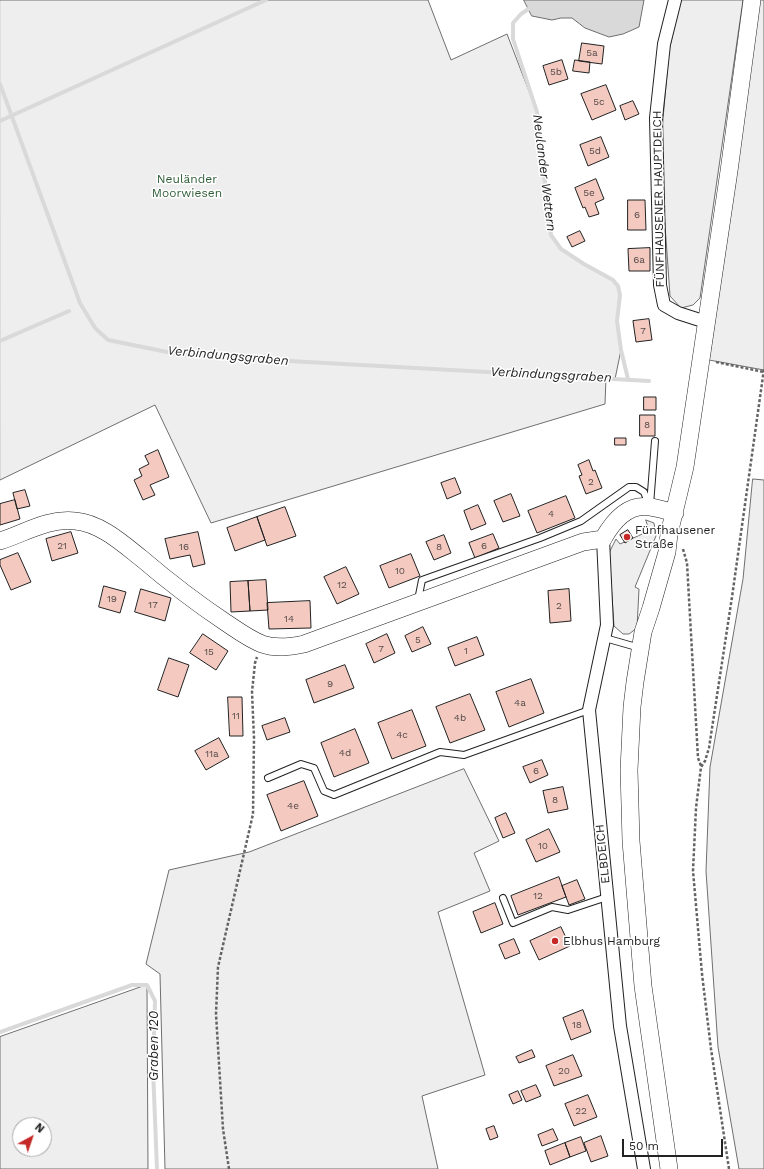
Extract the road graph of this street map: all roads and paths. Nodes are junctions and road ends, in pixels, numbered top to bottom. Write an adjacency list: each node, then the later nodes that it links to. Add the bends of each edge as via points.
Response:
1 (675, 0): 3 (street, FÜNFHAUSENER HAUPTDEICH, via 664,44 656,118 660,285 664,305 678,313)
2 (752, 0): 3 (street)
3 (706, 322): 8 (street, via 682,483)
4 (716, 362): 5 (path)
5 (764, 371): 17 (path, via 709,748)
6 (655, 440): 7 (lane)
7 (650, 507): 8 (street); 10 (street, via 642,506 625,512); 12 (lane, via 644,492 636,487 629,487 581,521 422,580)
8 (675, 513): 9 (street)
9 (676, 538): 14 (street, via 651,570 643,606); 17 (path, via 687,563 698,758)
10 (603, 539): 12 (street, via 583,542); 13 (street, ELBDEICH, via 607,625)
11 (0, 541): 15 (street, via 60,520 77,521 93,526 121,542 200,606)
12 (418, 602): 15 (street, via 304,644 282,647)
13 (605, 638): 14 (lane); 16 (street, ELBDEICH)
14 (642, 640): 23 (street, via 635,682 629,770 631,841 643,986)
15 (262, 644): 21 (path, via 255,663 252,692 253,814 218,967 216,1014)
16 (589, 710): 18 (lane, via 464,755 440,752 334,795 324,791 314,768 301,764); 19 (street, ELBDEICH)
17 (701, 767): 24 (path, via 693,871 710,1042)
18 (268, 778)
19 (607, 897): 20 (lane, via 568,910 552,907 513,923); 22 (street, ELBDEICH, via 620,1026)
20 (503, 898)
21 (228, 1169)
22 (644, 1169)
23 (669, 1169)
24 (729, 1169)

